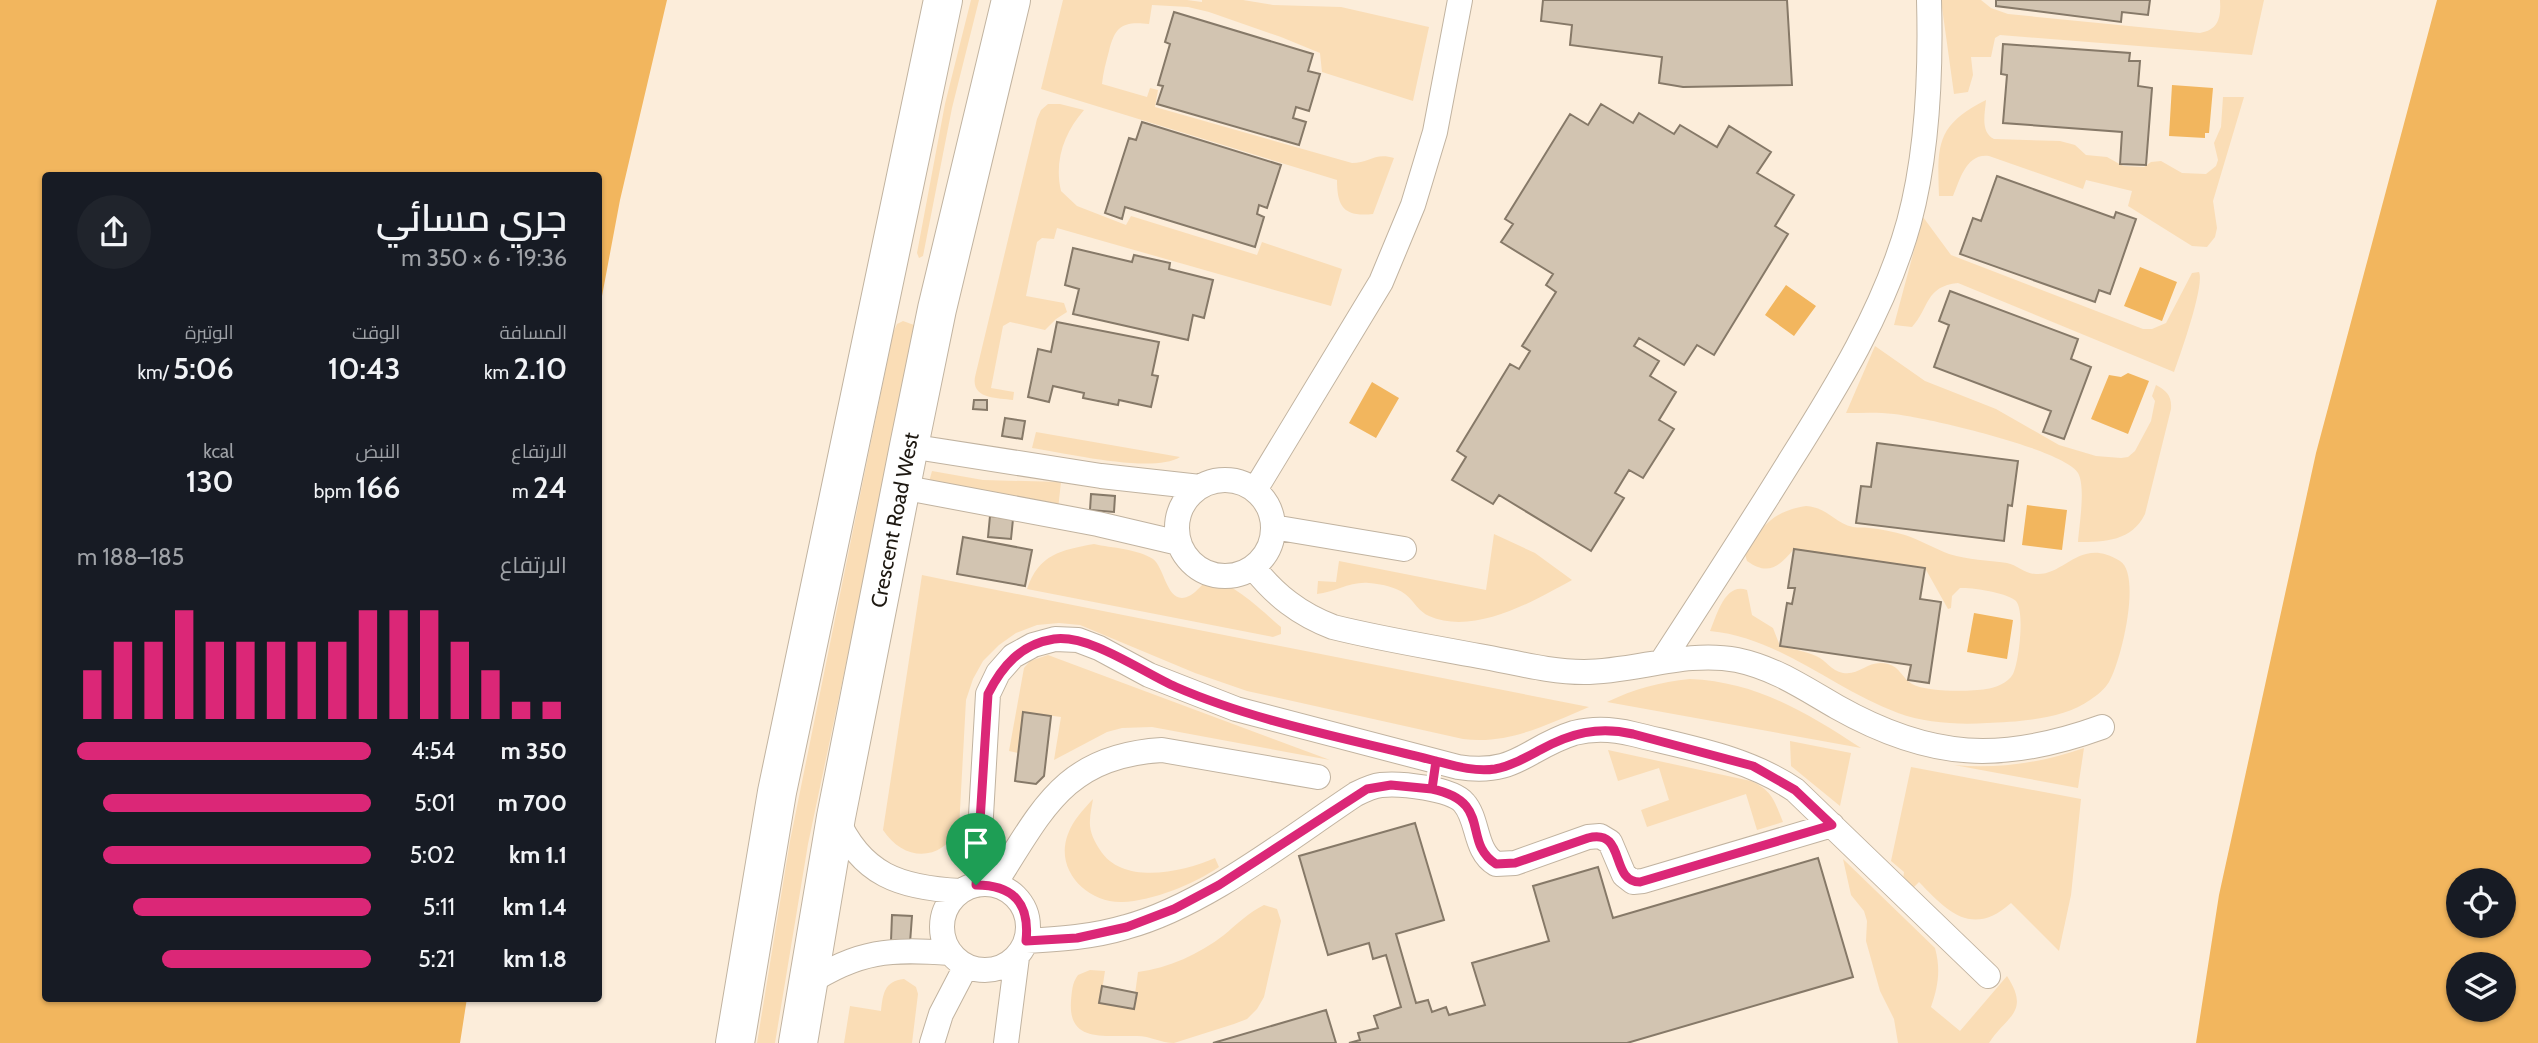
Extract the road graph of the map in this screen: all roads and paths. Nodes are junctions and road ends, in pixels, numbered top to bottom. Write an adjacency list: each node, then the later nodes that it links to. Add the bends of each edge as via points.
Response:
1 (943, 0): 25 (main road, via 778,792)
2 (1011, 0): 5 (main road, Crescent Road West)
3 (1460, 0): 8 (lane, via 1435,132 1413,205 1381,282)
4 (1929, 0): 13 (lane, via 1922,155 1910,221 1894,269 1845,372)
5 (909, 446): 6 (main road, Crescent Road West); 7 (lane)
6 (901, 487): 10 (lane, via 1098,523); 18 (main road, Crescent Road West)
7 (1200, 487): 8 (lane, via 1213,480 1227,480); 10 (lane, via 1189,494 1177,517)
8 (1255, 490): 9 (lane, via 1265,500)
9 (1273, 527): 11 (lane); 12 (lane, via 1271,542)
10 (1179, 543): 12 (lane, via 1191,562 1210,573 1232,575)
11 (1404, 549)
12 (1253, 567): 13 (lane, via 1269,587 1309,618 1358,634 1558,670 1608,671)
13 (1662, 661): 14 (lane, via 1702,656 1769,669 1875,726 1947,748 2022,750)
14 (2102, 727)
15 (1436, 761): 17 (lane); 19 (lane, via 1493,769 1576,733 1614,730 1753,766 1795,790); 20 (lane, via 1236,709 1149,675 1078,640 1055,639 1033,645 1013,656 988,694)
16 (1318, 777): 20 (lane, via 1162,750 1112,757 1089,768 1051,799)
17 (1432, 789): 19 (lane, via 1463,801 1486,856 1496,864 1515,863 1600,836 1610,842 1624,875 1633,882); 21 (lane, via 1391,785 1367,789 1174,909 1127,927)
18 (836, 817): 20 (lane, via 858,855 875,870 931,890); 24 (main road, Crescent Road West)
19 (1832, 825): 23 (lane)
20 (977, 887): 21 (lane, via 1010,892 1022,906 1028,923); 22 (lane, via 949,904 942,920 943,936)
21 (1022, 949): 22 (lane, via 1002,967 984,971); 28 (lane)
22 (958, 960): 24 (lane, via 885,952 852,959); 27 (lane)
23 (1987, 976)
24 (807, 984): 26 (main road, Crescent Road West)
25 (735, 1043)
26 (797, 1043)
27 (932, 1043)
28 (1006, 1043)

